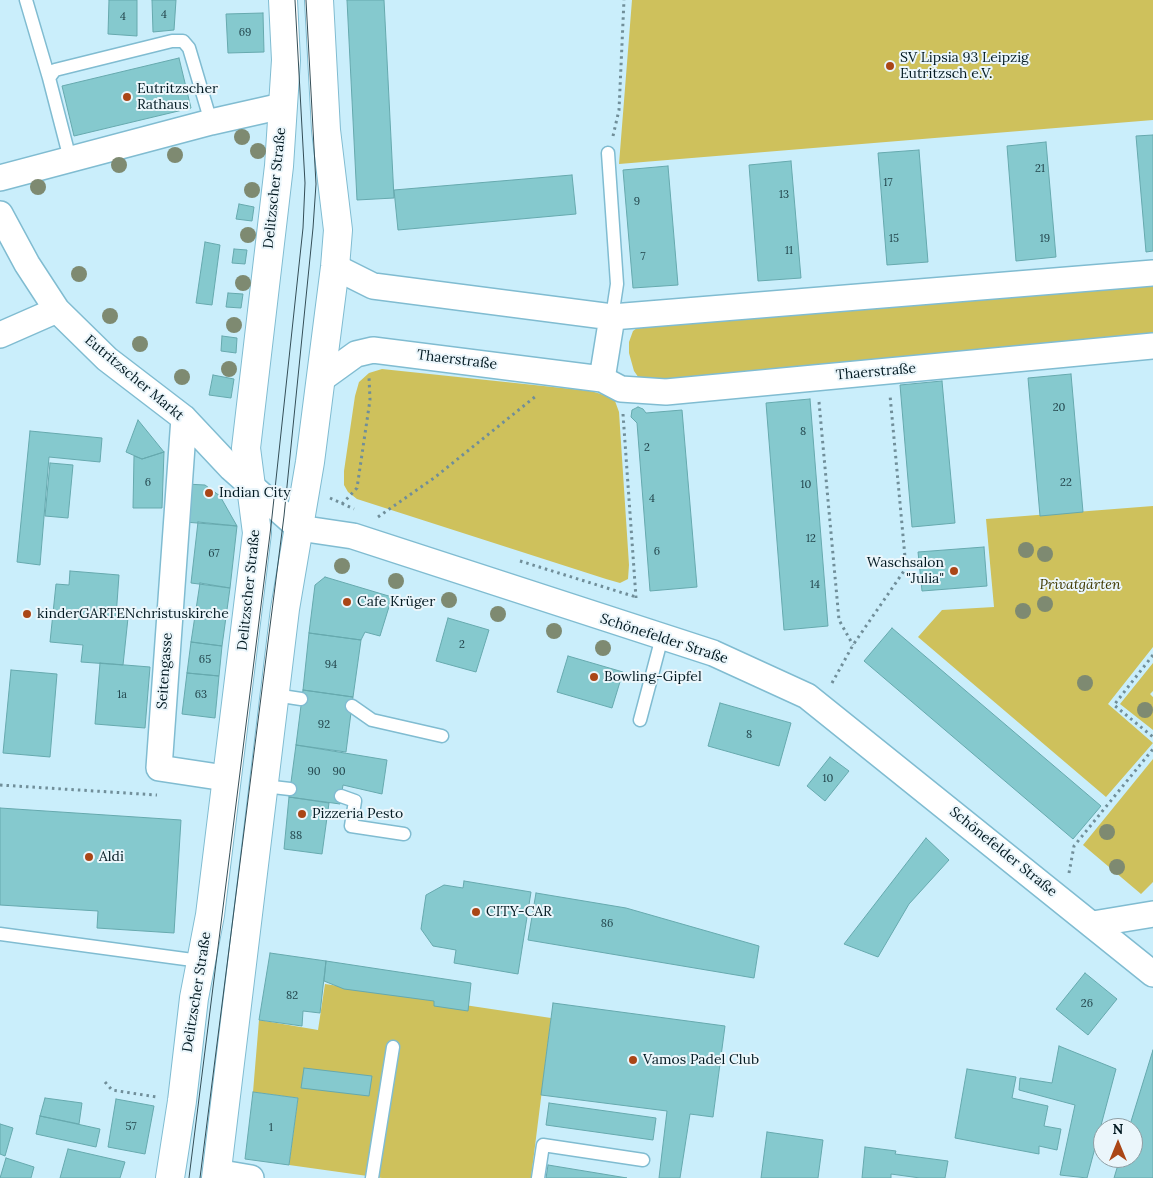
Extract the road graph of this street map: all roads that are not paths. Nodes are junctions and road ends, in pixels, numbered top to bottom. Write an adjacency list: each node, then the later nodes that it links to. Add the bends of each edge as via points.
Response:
1 (26, 0): 4 (lane)
2 (283, 0): 5 (main road, Delitzscher Straße, via 286,60)
3 (319, 0): 11 (main road, via 326,130 338,230)
4 (49, 78): 6 (lane, via 55,70 183,41 189,48); 8 (lane)
5 (282, 106): 6 (street); 20 (main road, Delitzscher Straße, via 275,203 248,415 246,448)
6 (211, 122): 8 (street, via 148,145)
7 (608, 153): 14 (lane, via 618,284)
8 (70, 159): 9 (street)
9 (0, 178)
10 (0, 214): 13 (street, Eutritzscher Markt, via 36,258)
11 (335, 268): 14 (street, via 373,286); 17 (main road)
12 (1153, 273): 14 (street)
13 (57, 310): 15 (street); 19 (street, Eutritzscher Markt, via 107,359)
14 (612, 317): 18 (street)
15 (0, 335)
16 (1153, 346): 18 (street, Thaerstraße, via 666,392)
17 (320, 380): 18 (street, Thaerstraße, via 356,354 373,350 563,374); 21 (main road)
18 (612, 384)
19 (184, 418): 20 (street, Eutritzscher Markt); 28 (street, Seitengasse, via 159,768)
20 (250, 484): 21 (street); 28 (main road, Delitzscher Straße, via 257,533)
21 (299, 528): 22 (street, Schönefelder Straße, via 353,536); 23 (main road)
22 (662, 637): 26 (lane); 34 (street, Schönefelder Straße, via 713,653 808,696)
23 (275, 695): 24 (lane); 29 (main road)
24 (302, 699)
25 (352, 706): 27 (lane, via 372,720)
26 (640, 720)
27 (442, 736)
28 (225, 778): 36 (main road, Delitzscher Straße, via 210,915)
29 (264, 786): 30 (lane); 40 (main road)
30 (290, 789)
31 (342, 796): 32 (lane, via 354,801 351,826)
32 (404, 834)
33 (1153, 914): 34 (street)
34 (1093, 924): 37 (street, Schönefelder Straße)
35 (0, 934): 36 (lane)
36 (200, 961): 41 (main road, Delitzscher Straße)
37 (1153, 974)
38 (393, 1047): 43 (lane)
39 (643, 1160): 44 (lane, via 543,1145)
40 (216, 1175): 42 (street)
41 (170, 1178)
42 (251, 1178)
43 (372, 1178)
44 (538, 1178)

